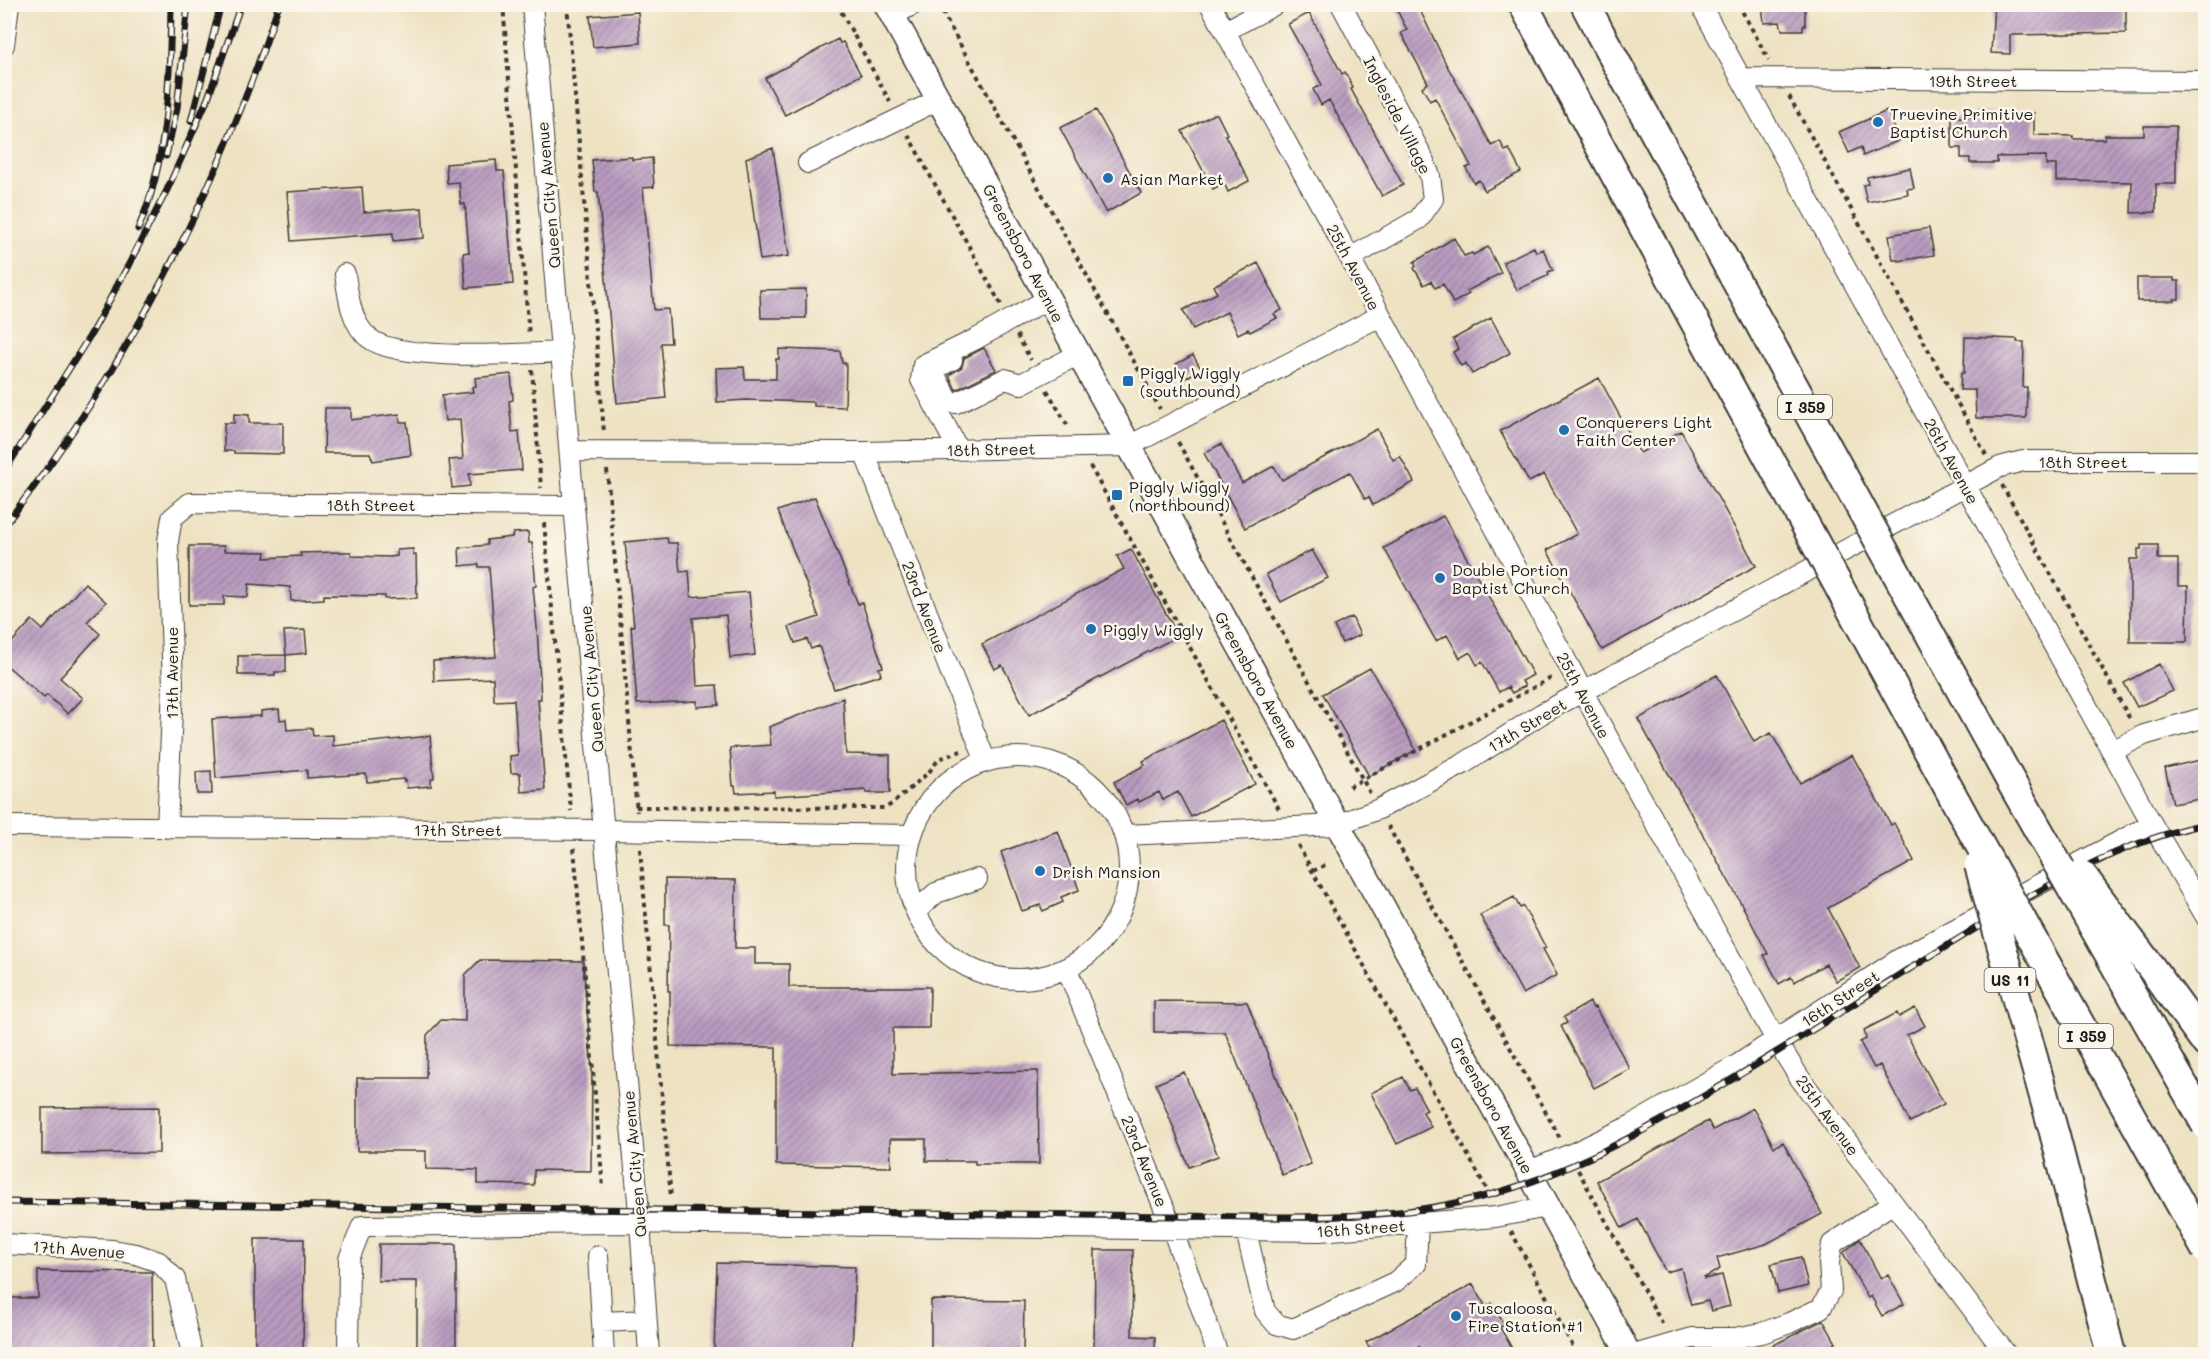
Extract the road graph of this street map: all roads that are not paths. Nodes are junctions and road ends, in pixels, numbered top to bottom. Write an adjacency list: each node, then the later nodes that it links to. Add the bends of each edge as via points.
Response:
1 (9, 4): 12 (street)
2 (532, 4): 22 (street, Queen City Avenue)
3 (914, 4): 10 (street)
4 (1210, 4): 11 (street, 25th Avenue)
5 (1276, 4): 11 (street)
6 (1341, 4): 17 (street, Ingleside Village, via 1420,154 1430,176 1433,199 1419,219)
7 (1523, 4): 37 (highway, I 359, bridge)
8 (1585, 4): 36 (highway, I 359, bridge)
9 (1700, 4): 13 (street, 26th Avenue)
10 (889, 10): 15 (main road, Greensboro Avenue)
11 (1225, 31): 17 (street, 25th Avenue)
12 (4, 45)
13 (1741, 78): 14 (street, 19th Street); 29 (street, 26th Avenue)
14 (2205, 81)
15 (938, 100): 16 (street); 19 (main road, Greensboro Avenue)
16 (808, 163)
17 (1350, 258): 20 (street, 25th Avenue)
18 (345, 274): 22 (street, via 349,302 360,327 369,339 383,345 461,355)
19 (1048, 299): 21 (street); 23 (main road, Greensboro Avenue)
20 (1380, 316): 24 (street, 18th Street); 32 (street, 25th Avenue)
21 (976, 339): 23 (street, via 971,349 936,368 934,374 950,402 956,403 1005,379 1021,384); 25 (street, via 923,365 921,370 921,380)
22 (561, 352): 26 (street, Queen City Avenue)
23 (1079, 354): 24 (main road, Greensboro Avenue)
24 (1129, 446): 25 (street, 18th Street); 39 (main road, Greensboro Avenue)
25 (958, 449): 27 (street, 18th Street)
26 (570, 451): 27 (street, 18th Street); 30 (street, Queen City Avenue)
27 (864, 452): 35 (street, 23rd Avenue)
28 (2205, 461): 29 (street, 18th Street, via 2023,461)
29 (1965, 484): 32 (street, 17th Street); 34 (street, 26th Avenue)
30 (574, 506): 31 (street, 18th Street, via 190,503); 42 (street, Queen City Avenue)
31 (172, 518): 41 (street, 17th Avenue, via 168,541 173,686)
32 (1584, 692): 39 (street, 17th Street, via 1541,714 1463,764 1379,809); 49 (street, 25th Avenue)
33 (2205, 717): 34 (street, via 2140,737)
34 (2112, 751): 38 (street, 26th Avenue)
35 (982, 754): 43 (street, via 936,793); 44 (street, via 1043,760 1065,768 1102,795)
36 (2010, 780): 50 (highway, bridge); 51 (highway, I 359, bridge)
37 (1967, 822): 60 (highway, I 359, bridge); 72 (highway, US 11, bridge)
38 (2152, 824): 47 (street, 26th Avenue); 49 (street, 16th Street, via 1899,959)
39 (1336, 825): 44 (street, 17th Street); 52 (main road, Greensboro Avenue)
40 (4, 826): 41 (street, 17th Street)
41 (166, 828): 42 (street, 17th Street)
42 (605, 830): 43 (street, 17th Street); 55 (street, Queen City Avenue)
43 (912, 835): 46 (street, via 907,879)
44 (1125, 835): 48 (street, via 1130,877 1125,902 1102,942)
45 (977, 879): 46 (street, via 936,894)
46 (916, 911): 48 (street, via 936,943 972,969 1018,979)
47 (2205, 917)
48 (1067, 969): 57 (street, 23rd Avenue)
49 (1776, 1040): 52 (street, 16th Street, via 1632,1125); 53 (street, 25th Avenue)
50 (2205, 1043)
51 (2205, 1125)
52 (1529, 1171): 54 (main road, Greensboro Avenue)
53 (1893, 1203): 70 (street, via 1832,1244 1831,1291 1821,1308 1762,1333 1735,1338 1692,1338); 71 (street, 25th Avenue)
54 (1547, 1208): 56 (street, 16th Street); 69 (main road, Greensboro Avenue)
55 (640, 1223): 57 (street, 16th Street); 62 (street, Queen City Avenue); 65 (street, 16th Street, via 362,1226 349,1259)
56 (1418, 1223): 58 (street, 16th Street, via 1319,1231); 58 (street, via 1416,1264 1395,1282 1293,1329 1276,1324 1265,1311)
57 (1173, 1230): 58 (street, 16th Street); 68 (street, 23rd Avenue)
58 (1246, 1231)
59 (4, 1244): 64 (street, 17th Avenue, via 113,1250 159,1262 175,1279)
60 (2205, 1250)
61 (598, 1256): 63 (street)
62 (646, 1320): 63 (street); 67 (street, Queen City Avenue)
63 (602, 1322): 66 (street)
64 (192, 1354)
65 (348, 1354)
66 (604, 1354)
67 (649, 1354)
68 (1218, 1354)
69 (1629, 1354)
70 (1637, 1354)
71 (2006, 1354)
72 (2111, 1354)

